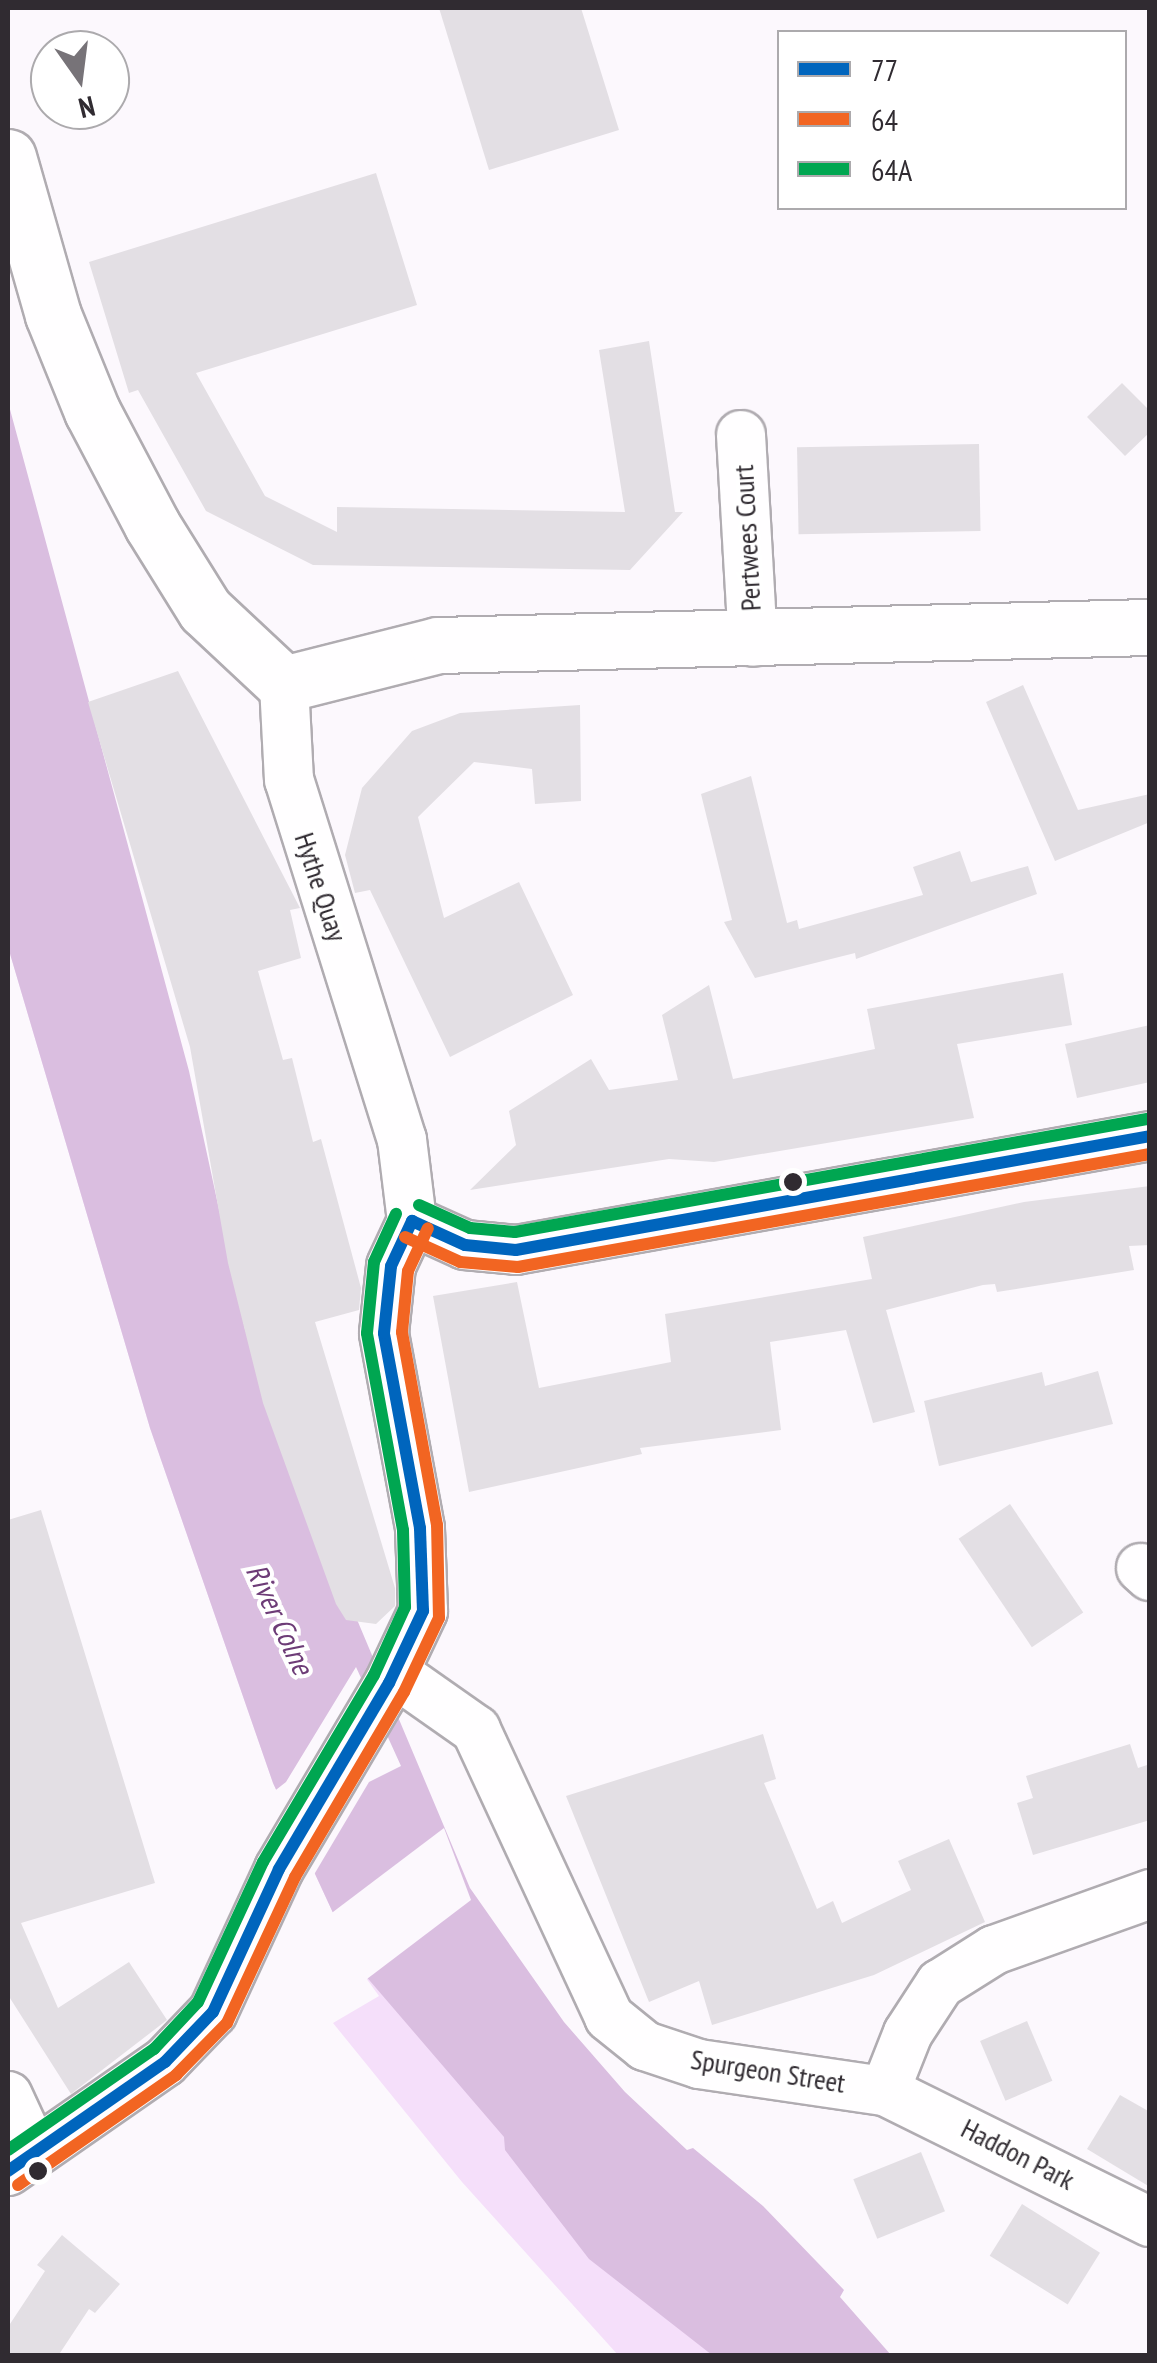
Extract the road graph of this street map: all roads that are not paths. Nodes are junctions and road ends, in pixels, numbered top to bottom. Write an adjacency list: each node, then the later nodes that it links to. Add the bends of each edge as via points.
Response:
1 (8, 157): 5 (main road, via 53,315 92,411 205,610)
2 (741, 435): 4 (street, Pertwees Court)
3 (1150, 627): 4 (main road)
4 (753, 642): 5 (main road, via 590,636 438,645)
5 (284, 684): 7 (street, Hythe Quay, via 289,780 402,1140)
6 (1150, 1136): 7 (street, via 516,1250 465,1245)
7 (412, 1221): 8 (street, via 391,1266 384,1334 420,1528 423,1611)
8 (392, 1678): 10 (street, Spurgeon Street, via 476,1730 609,2017 622,2028 645,2046 699,2064); 12 (street, via 295,1841 212,2012 191,2040)
9 (1150, 1894): 10 (street, Spurgeon Street, via 1008,1944 940,1984 908,2033)
10 (885, 2091): 13 (street, Haddon Park)
11 (8, 2096): 12 (street)
12 (21, 2162)
13 (1150, 2222)

